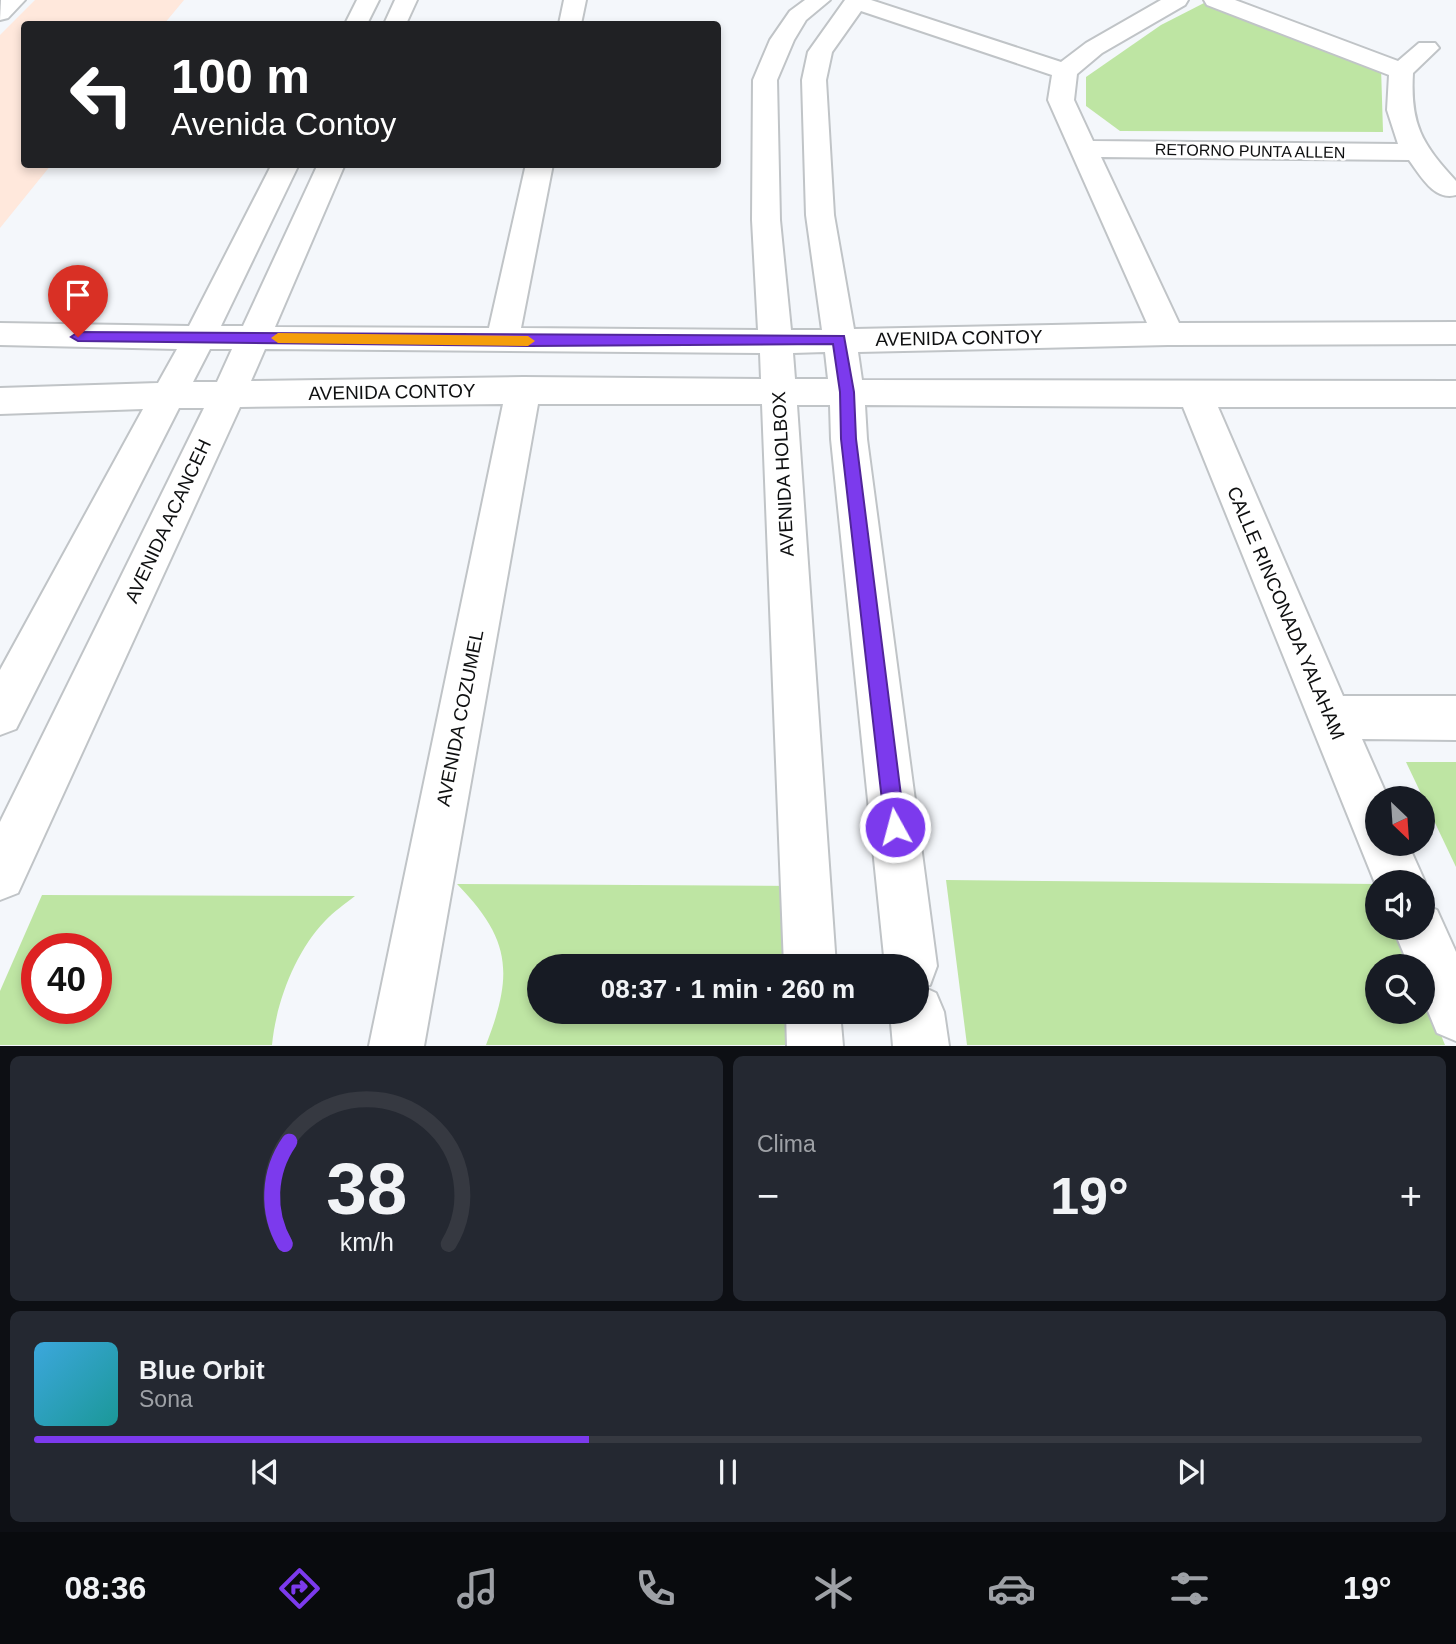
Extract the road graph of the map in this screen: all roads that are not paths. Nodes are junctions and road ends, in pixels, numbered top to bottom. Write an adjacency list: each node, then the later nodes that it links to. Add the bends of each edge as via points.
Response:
1 (14, 0): 9 (street)
2 (368, 0): 10 (street)
3 (406, 0): 11 (street)
4 (575, 0): 12 (street)
5 (819, 0): 29 (street, AVENIDA HOLBOX, via 798,16 765,80 766,220)
6 (1177, 0): 14 (street, via 1094,48)
7 (1215, 0): 15 (street)
8 (857, 1): 14 (street); 27 (street, via 820,52 814,80 820,215)
9 (0, 13)
10 (358, 21)
11 (396, 21)
12 (571, 21)
13 (1427, 48): 15 (street)
14 (1065, 71): 16 (street, via 1061,100)
15 (1401, 71): 17 (street, via 1397,102 1404,136)
16 (1084, 149): 17 (street, RETORNO PUNTA ALLEN); 24 (street)
17 (1416, 152): 21 (street)
18 (284, 168): 25 (street)
19 (330, 168): 26 (street, AVENIDA ACANCEH)
20 (539, 168): 28 (street)
21 (1448, 189)
22 (1456, 333): 24 (street, AVENIDA CONTOY)
23 (0, 334): 25 (street, AVENIDA CONTOY)
24 (1168, 334): 27 (street, AVENIDA CONTOY)
25 (199, 338): 26 (street, AVENIDA CONTOY); 34 (street)
26 (254, 338): 28 (street, AVENIDA CONTOY); 35 (street, AVENIDA ACANCEH)
27 (840, 340): 29 (street, AVENIDA CONTOY); 32 (street)
28 (502, 341): 29 (street, AVENIDA CONTOY)
29 (775, 342): 31 (street, AVENIDA HOLBOX)
30 (523, 390): 31 (street, AVENIDA CONTOY); 35 (street, AVENIDA CONTOY); 49 (street, AVENIDA COZUMEL)
31 (779, 391): 32 (street, AVENIDA CONTOY); 44 (street, AVENIDA HOLBOX)
32 (847, 392): 36 (street, AVENIDA CONTOY); 45 (street)
33 (1456, 394): 36 (street, AVENIDA CONTOY)
34 (167, 395): 35 (street, AVENIDA CONTOY); 37 (street, AVENIDA CONTOY); 38 (street)
35 (228, 395): 42 (street, AVENIDA ACANCEH)
36 (1196, 396): 39 (street, CALLE RINCONADA YALAHAM)
37 (0, 401)
38 (0, 714)
39 (1329, 717): 40 (street); 41 (street, CALLE RINCONADA YALAHAM)
40 (1456, 718)
41 (1365, 802)
42 (0, 875)
43 (1424, 940): 46 (street)
44 (809, 954)
45 (910, 954)
46 (1456, 1014)
47 (814, 1024): 50 (street)
48 (918, 1024): 51 (street)
49 (396, 1045)
50 (815, 1045)
51 (921, 1045)

